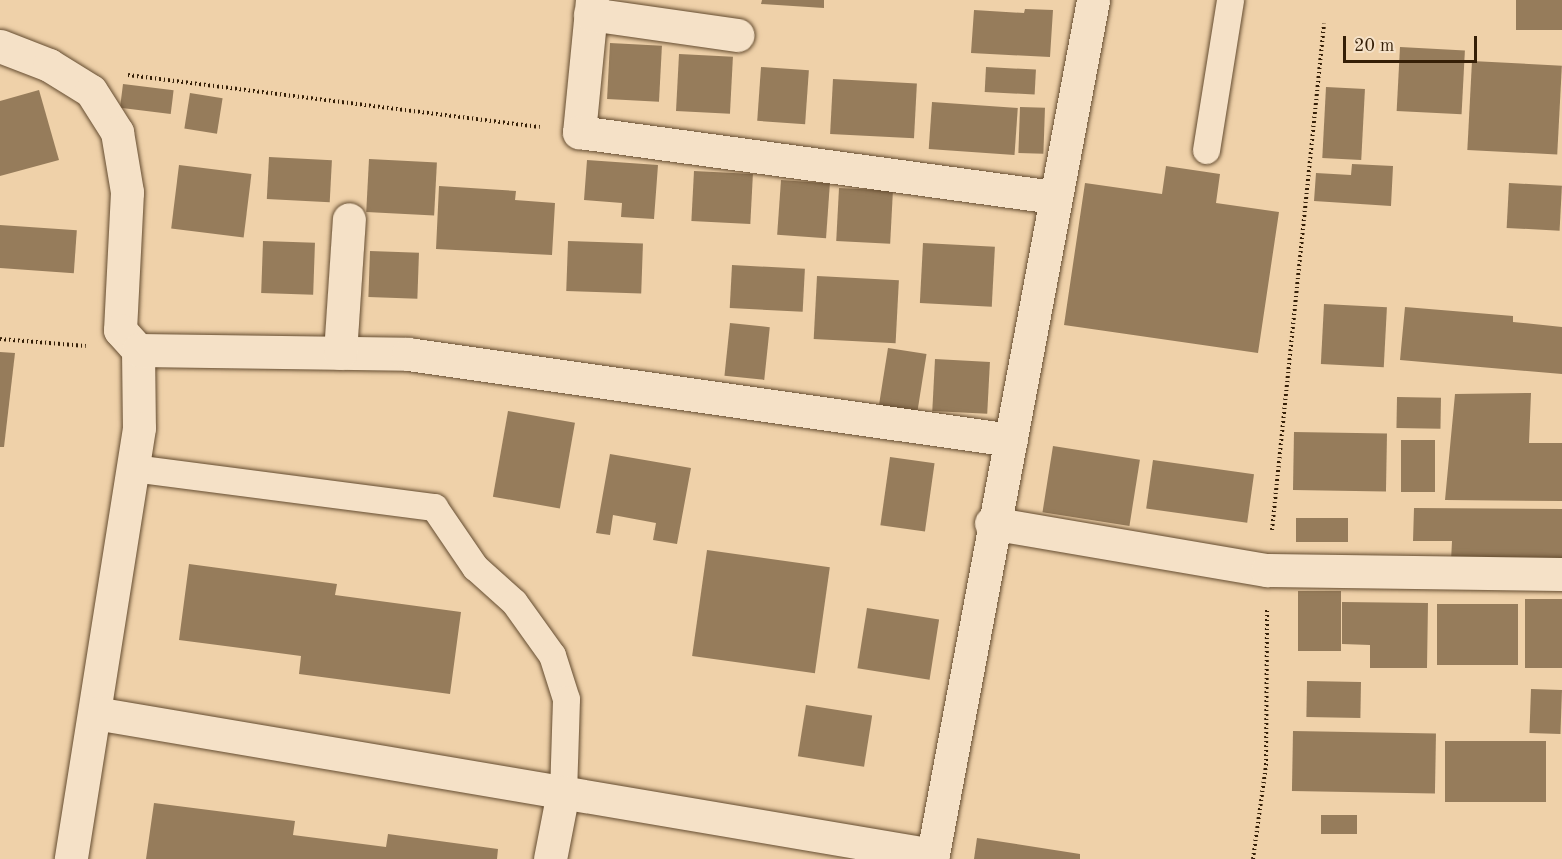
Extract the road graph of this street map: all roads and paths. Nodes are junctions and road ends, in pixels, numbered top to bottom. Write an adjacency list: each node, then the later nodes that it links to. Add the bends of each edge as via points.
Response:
1 (1093, 0): 10 (street)
2 (1230, 0): 9 (lane)
3 (591, 7): 5 (street); 8 (street)
4 (1323, 24): 18 (path)
5 (738, 35)
6 (0, 46): 13 (street, via 49,65 91,91 117,132 127,192 120,330)
7 (120, 74): 8 (path)
8 (579, 132): 10 (street)
9 (1206, 150)
10 (1056, 197): 15 (street)
11 (349, 219): 14 (street)
12 (0, 339): 13 (path)
13 (138, 350): 14 (street); 16 (street, via 139,428)
14 (340, 353): 15 (street, via 408,354)
15 (1011, 440): 17 (street)
16 (133, 468): 20 (street); 21 (lane, via 434,507 475,567 514,602 552,655 566,699)
17 (991, 524): 18 (street); 22 (street)
18 (1268, 570): 19 (street); 25 (path, via 1266,765)
19 (1562, 574)
20 (95, 713): 21 (street); 23 (street)
21 (563, 792): 22 (street); 24 (street)
22 (933, 857)
23 (71, 859)
24 (550, 859)
25 (1253, 859)

